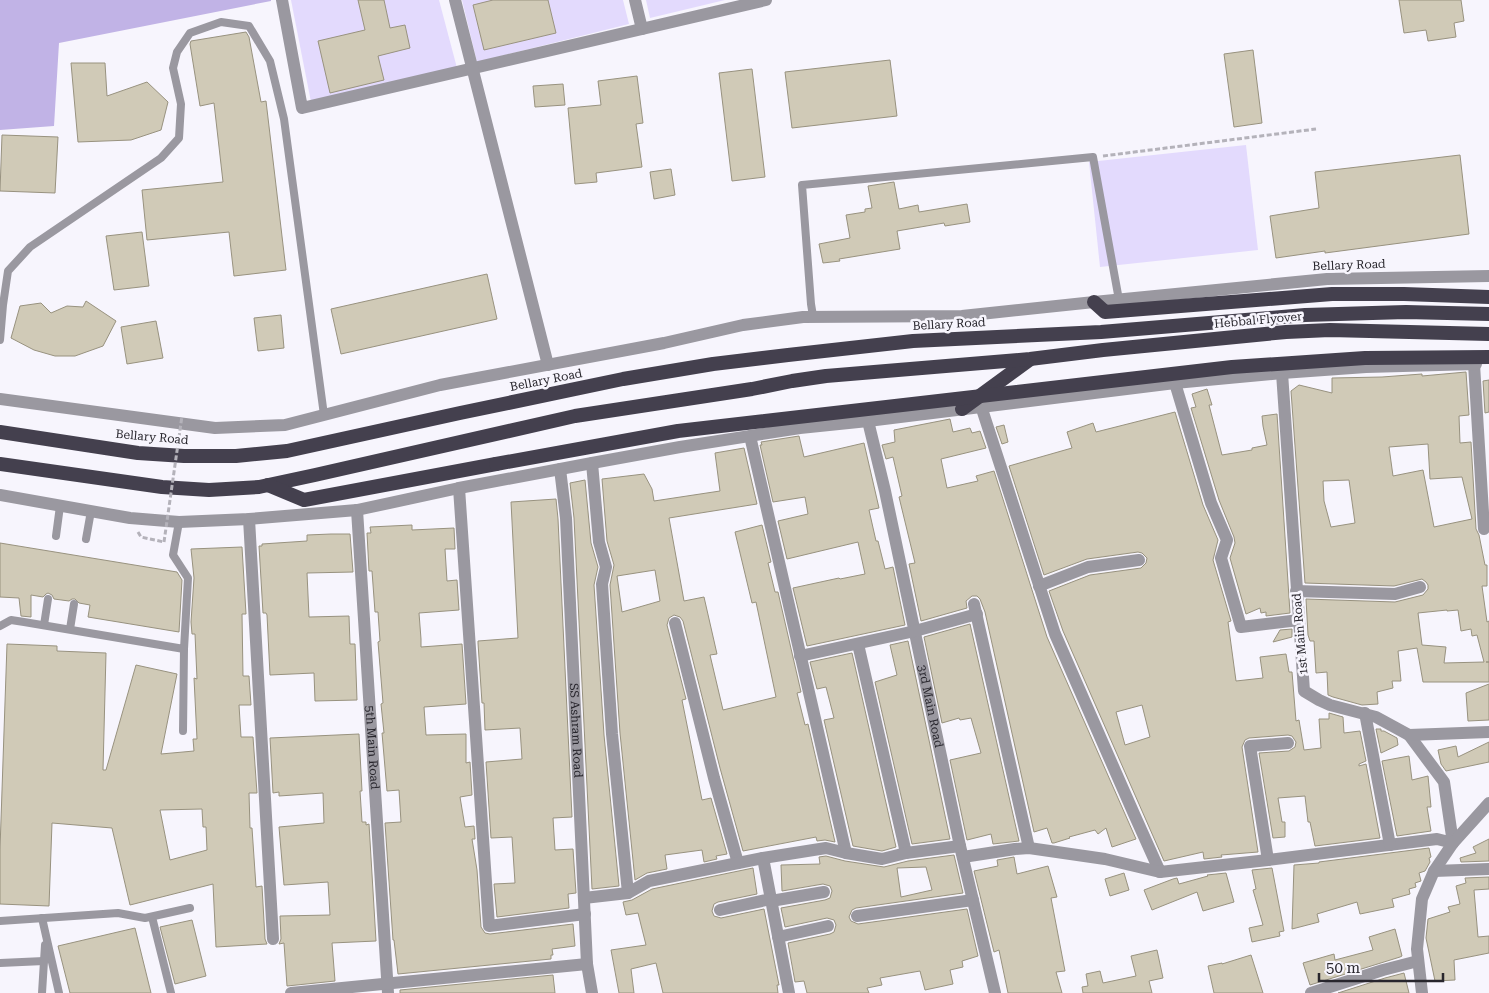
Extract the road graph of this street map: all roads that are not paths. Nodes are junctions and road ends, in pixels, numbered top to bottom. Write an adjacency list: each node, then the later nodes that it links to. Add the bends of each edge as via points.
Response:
1 (282, 0): 6 (street, via 302,108)
2 (455, 0): 6 (street)
3 (636, 0): 5 (street)
4 (766, 0): 5 (street)
5 (642, 29): 6 (street)
6 (473, 68): 19 (street)
7 (1489, 276): 9 (street, Bellary Road, via 1327,279)
8 (1489, 297): 10 (highway, via 1332,294 1105,312)
9 (1119, 300): 10 (street, Bellary Road); 12 (lane, via 1093,157 802,185)
10 (1094, 302): 12 (street, Bellary Road, via 962,316)
11 (1489, 314): 13 (highway, Hebbal Flyover, via 1305,315)
12 (813, 316): 19 (street, Bellary Road, via 743,326)
13 (1101, 332): 28 (highway, Bellary Road, via 913,341 748,360 623,379 287,451 236,456 138,453)
14 (1489, 334): 17 (highway, Hebbal Flyover, via 1286,332)
15 (0, 340): 26 (lane, via 8,271 30,247 161,158 179,138 181,104 173,68 177,52 190,33 221,22 249,26 270,61 284,119)
16 (1489, 357): 33 (highway, bridge, via 1365,358 1232,367 678,431 304,500)
17 (1030, 359): 25 (highway); 33 (highway, via 826,376 575,416)
18 (1489, 363): 20 (street)
19 (548, 364): 26 (street, Bellary Road, via 440,385)
20 (1474, 364): 21 (street); 41 (street)
21 (1282, 373): 22 (street); 47 (street, 1st Main Road)
22 (1175, 383): 24 (street); 50 (street, via 1211,503 1227,540 1221,558 1241,627)
23 (0, 399): 26 (street, Bellary Road, via 215,428 285,425)
24 (981, 406): 25 (street); 45 (street)
25 (962, 409): 27 (street)
26 (324, 415)
27 (868, 421): 29 (street); 55 (street, 3rd Main Road)
28 (0, 432)
29 (750, 436): 30 (street); 58 (street)
30 (592, 463): 32 (street); 78 (street, via 599,542 606,567 602,584 612,734)
31 (0, 464): 33 (highway, via 162,487 210,490)
32 (560, 469): 34 (street); 79 (street, SS Ashram Road, via 566,518)
33 (268, 485)
34 (459, 488): 37 (street); 84 (street, via 489,926)
35 (0, 494): 36 (street)
36 (60, 506): 38 (street); 42 (lane)
37 (357, 510): 39 (street); 97 (street, 5th Main Road)
38 (91, 511): 40 (street); 43 (lane)
39 (249, 519): 40 (street); 92 (street)
40 (180, 522): 57 (lane, via 173,555 188,578)
41 (1484, 529)
42 (56, 536)
43 (86, 539)
44 (1139, 560): 45 (street, via 1088,567)
45 (1039, 586): 76 (street, via 1055,634)
46 (1420, 587): 47 (street, via 1395,594)
47 (1296, 591): 50 (street, 1st Main Road)
48 (48, 599): 52 (lane)
49 (74, 604): 54 (lane)
50 (1299, 620): 59 (street, 1st Main Road, via 1304,690 1330,705)
51 (675, 623): 73 (street)
52 (44, 625): 53 (lane, via 11,620); 54 (lane)
53 (0, 626)
54 (70, 629): 57 (lane)
55 (915, 631): 56 (street); 67 (street, via 975,609); 68 (street, 3rd Main Road)
56 (858, 644): 58 (street); 70 (street)
57 (184, 649): 60 (lane)
58 (800, 656): 69 (street)
59 (1365, 714): 62 (street, 1st Main Road); 66 (street)
60 (183, 731)
61 (1489, 732): 62 (street)
62 (1409, 734): 65 (street, 1st Main Road, via 1444,782)
63 (1288, 743): 72 (street, via 1250,746)
64 (1489, 803): 65 (street)
65 (1453, 843): 66 (street, via 1437,839); 75 (street)
66 (1390, 845): 72 (street)
67 (1029, 848): 68 (street); 76 (street, via 1105,858)
68 (961, 852): 70 (street); 81 (street, 3rd Main Road)
69 (846, 853): 70 (street, via 882,859); 71 (street, via 826,848)
70 (906, 853)
71 (763, 858): 73 (street); 80 (street)
72 (1268, 860): 76 (street)
73 (738, 863): 78 (street, via 649,881)
74 (1489, 868): 75 (street)
75 (1434, 871): 94 (street, via 1422,899)
76 (1160, 872)
77 (824, 892): 80 (street)
78 (628, 893): 79 (street)
79 (584, 898): 84 (street, SS Ashram Road)
80 (771, 900): 83 (street); 91 (street)
81 (973, 900): 85 (street); 104 (street, 3rd Main Road)
82 (190, 908): 86 (lane)
83 (720, 910)
84 (585, 914): 96 (street, SS Ashram Road)
85 (857, 916)
86 (152, 917): 87 (lane, via 118,914); 100 (lane)
87 (42, 918): 88 (lane); 90 (lane)
88 (0, 921)
89 (828, 926): 91 (street)
90 (46, 936): 93 (lane); 99 (lane)
91 (778, 937): 103 (street)
92 (273, 939)
93 (44, 961): 95 (lane); 98 (lane)
94 (1418, 961): 105 (street); 106 (street)
95 (0, 963)
96 (587, 964): 97 (street); 102 (street, SS Ashram Road)
97 (388, 989): 101 (street)
98 (42, 993)
99 (59, 993)
100 (171, 993)
101 (291, 993)
102 (592, 993)
103 (789, 993)
104 (995, 993)
105 (1311, 993)
106 (1422, 993)

